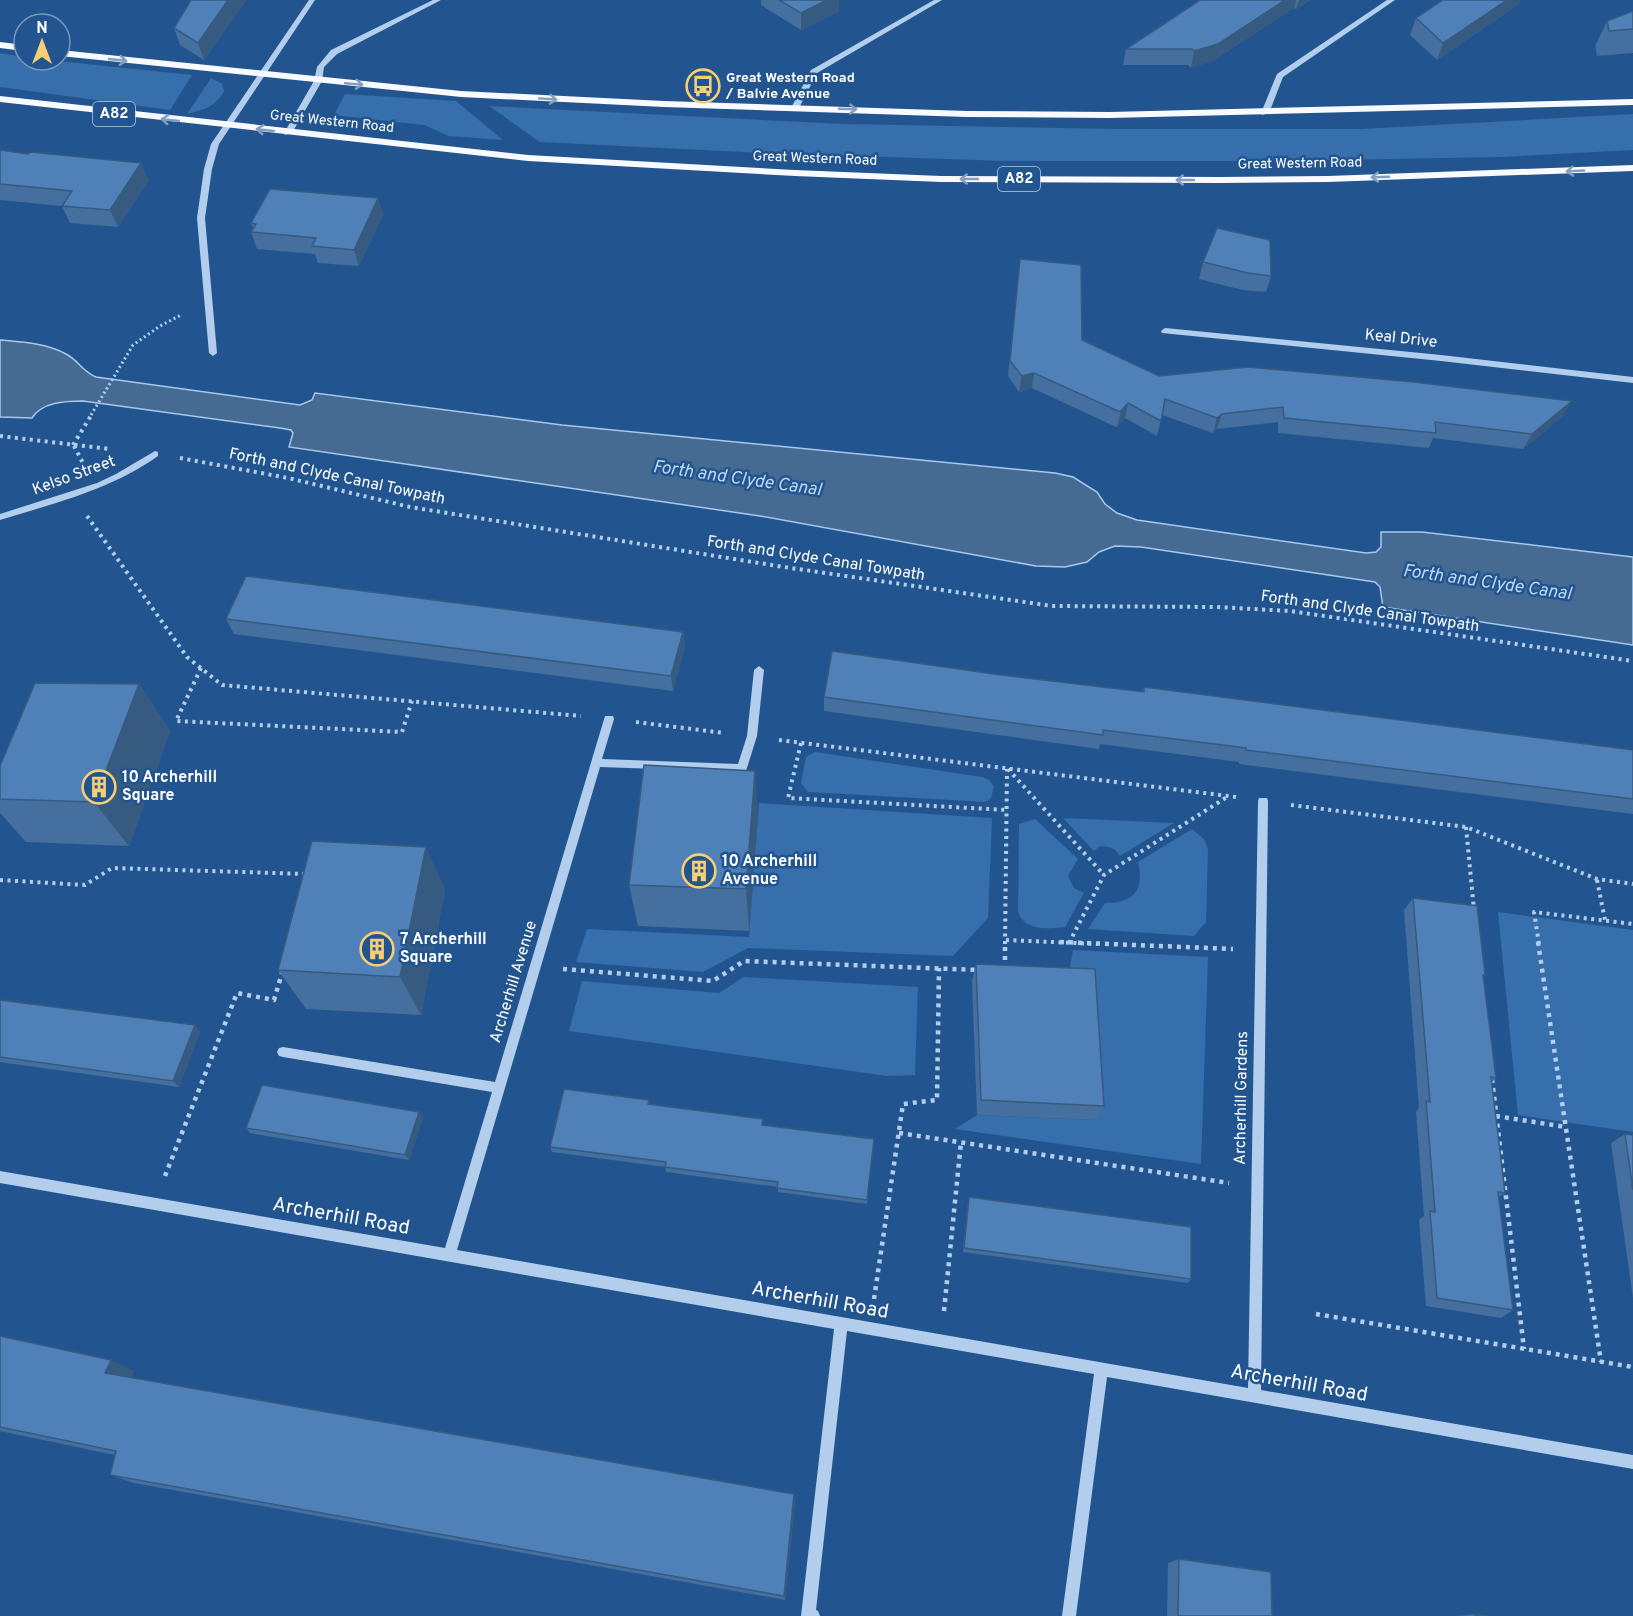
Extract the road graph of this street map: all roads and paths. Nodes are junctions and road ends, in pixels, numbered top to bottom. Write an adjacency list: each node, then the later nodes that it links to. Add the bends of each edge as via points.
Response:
1 (312, 0): 6 (street)
2 (438, 0): 7 (street, via 334,52 321,67)
3 (939, 0): 10 (street, via 814,72)
4 (1392, 0): 11 (street, via 1280,76)
5 (72, 54): 6 (main road, one-way to 6)
6 (262, 75): 7 (main road); 12 (street)
7 (318, 81): 10 (main road, one-way to 10, via 559,100); 13 (street)
8 (0, 99): 12 (main road, Great Western Road / A82, one-way to 8)
9 (1633, 102): 11 (main road)
10 (795, 108): 11 (main road, one-way to 11, via 1003,114)
11 (1265, 113)
12 (228, 126): 13 (main road, Great Western Road / A82, one-way to 12); 15 (street, via 215,144 201,218)
13 (288, 133): 14 (main road, Great Western Road / A82, one-way to 13, via 1328,179 941,179 528,158)
14 (1633, 168)
15 (207, 306): 17 (street); 20 (path, via 160,326 133,345)
16 (1165, 331): 18 (street, Keal Drive)
17 (213, 353)
18 (1633, 381)
19 (0, 436): 20 (path, Forth and Clyde Canal Towpath)
20 (73, 445): 21 (path, Forth and Clyde Canal Towpath); 22 (path)
21 (154, 454): 23 (street, Kelso Street, via 136,469); 25 (path, Forth and Clyde Canal Towpath, via 288,478 410,507 1052,606 1290,611)
22 (87, 470)
23 (73, 496): 24 (street, Kelso Street); 26 (path, via 187,657)
24 (0, 518)
25 (1633, 661)
26 (201, 668): 28 (path, via 222,685); 28 (path, via 176,721 402,732)
27 (759, 670): 30 (street)
28 (412, 701): 29 (path)
29 (609, 719): 30 (path); 32 (street, Archerhill Avenue)
30 (752, 736): 31 (path); 32 (street, via 742,768)
31 (801, 743): 33 (path); 36 (path, via 788,798)
32 (596, 763): 50 (street, Archerhill Avenue)
33 (1007, 769): 34 (path); 36 (path); 39 (path)
34 (1227, 796): 35 (path); 39 (path)
35 (1263, 801): 37 (path); 48 (street, Archerhill Gardens)
36 (1007, 810): 46 (path)
37 (1466, 828): 41 (path); 43 (path)
38 (311, 875): 40 (path, via 112,868 85,885)
39 (1104, 875): 47 (path)
40 (0, 879)
41 (1597, 879): 42 (path); 44 (path)
42 (1633, 884)
43 (1475, 920)
44 (1605, 920): 45 (path); 58 (path, via 1534,912)
45 (1633, 924)
46 (1006, 940): 47 (path); 53 (path, via 1005,971)
47 (1069, 943): 48 (path)
48 (1261, 950): 62 (street, Archerhill Gardens)
49 (284, 966): 63 (path, via 274,1000 237,993)
50 (536, 967): 51 (path, via 713,981 744,961); 56 (street, Archerhill Avenue)
51 (939, 968): 52 (path); 59 (path, via 937,1100 903,1104)
52 (983, 970)
53 (994, 971)
54 (283, 1052): 56 (street)
55 (1491, 1070): 57 (path)
56 (499, 1088): 64 (street, Archerhill Avenue)
57 (1496, 1116): 58 (path); 69 (path)
58 (1566, 1127): 70 (path)
59 (899, 1133): 60 (path); 67 (path)
60 (961, 1142): 62 (path); 68 (path)
61 (0, 1177): 63 (street, Archerhill Road)
62 (1257, 1187): 73 (street, Archerhill Gardens)
63 (153, 1204): 64 (street, Archerhill Road)
64 (449, 1255): 66 (street, Archerhill Road)
65 (1316, 1314): 69 (path)
66 (841, 1324): 67 (street, Archerhill Road); 75 (street, via 808,1615)
67 (869, 1329): 68 (street, Archerhill Road)
68 (941, 1341): 72 (street, Archerhill Road)
69 (1524, 1349): 70 (path)
70 (1601, 1362): 71 (path)
71 (1633, 1367)
72 (1101, 1369): 73 (street, Archerhill Road); 76 (street)
73 (1254, 1396): 74 (street, Archerhill Road)
74 (1633, 1462)
75 (813, 1616)
76 (1069, 1616)

